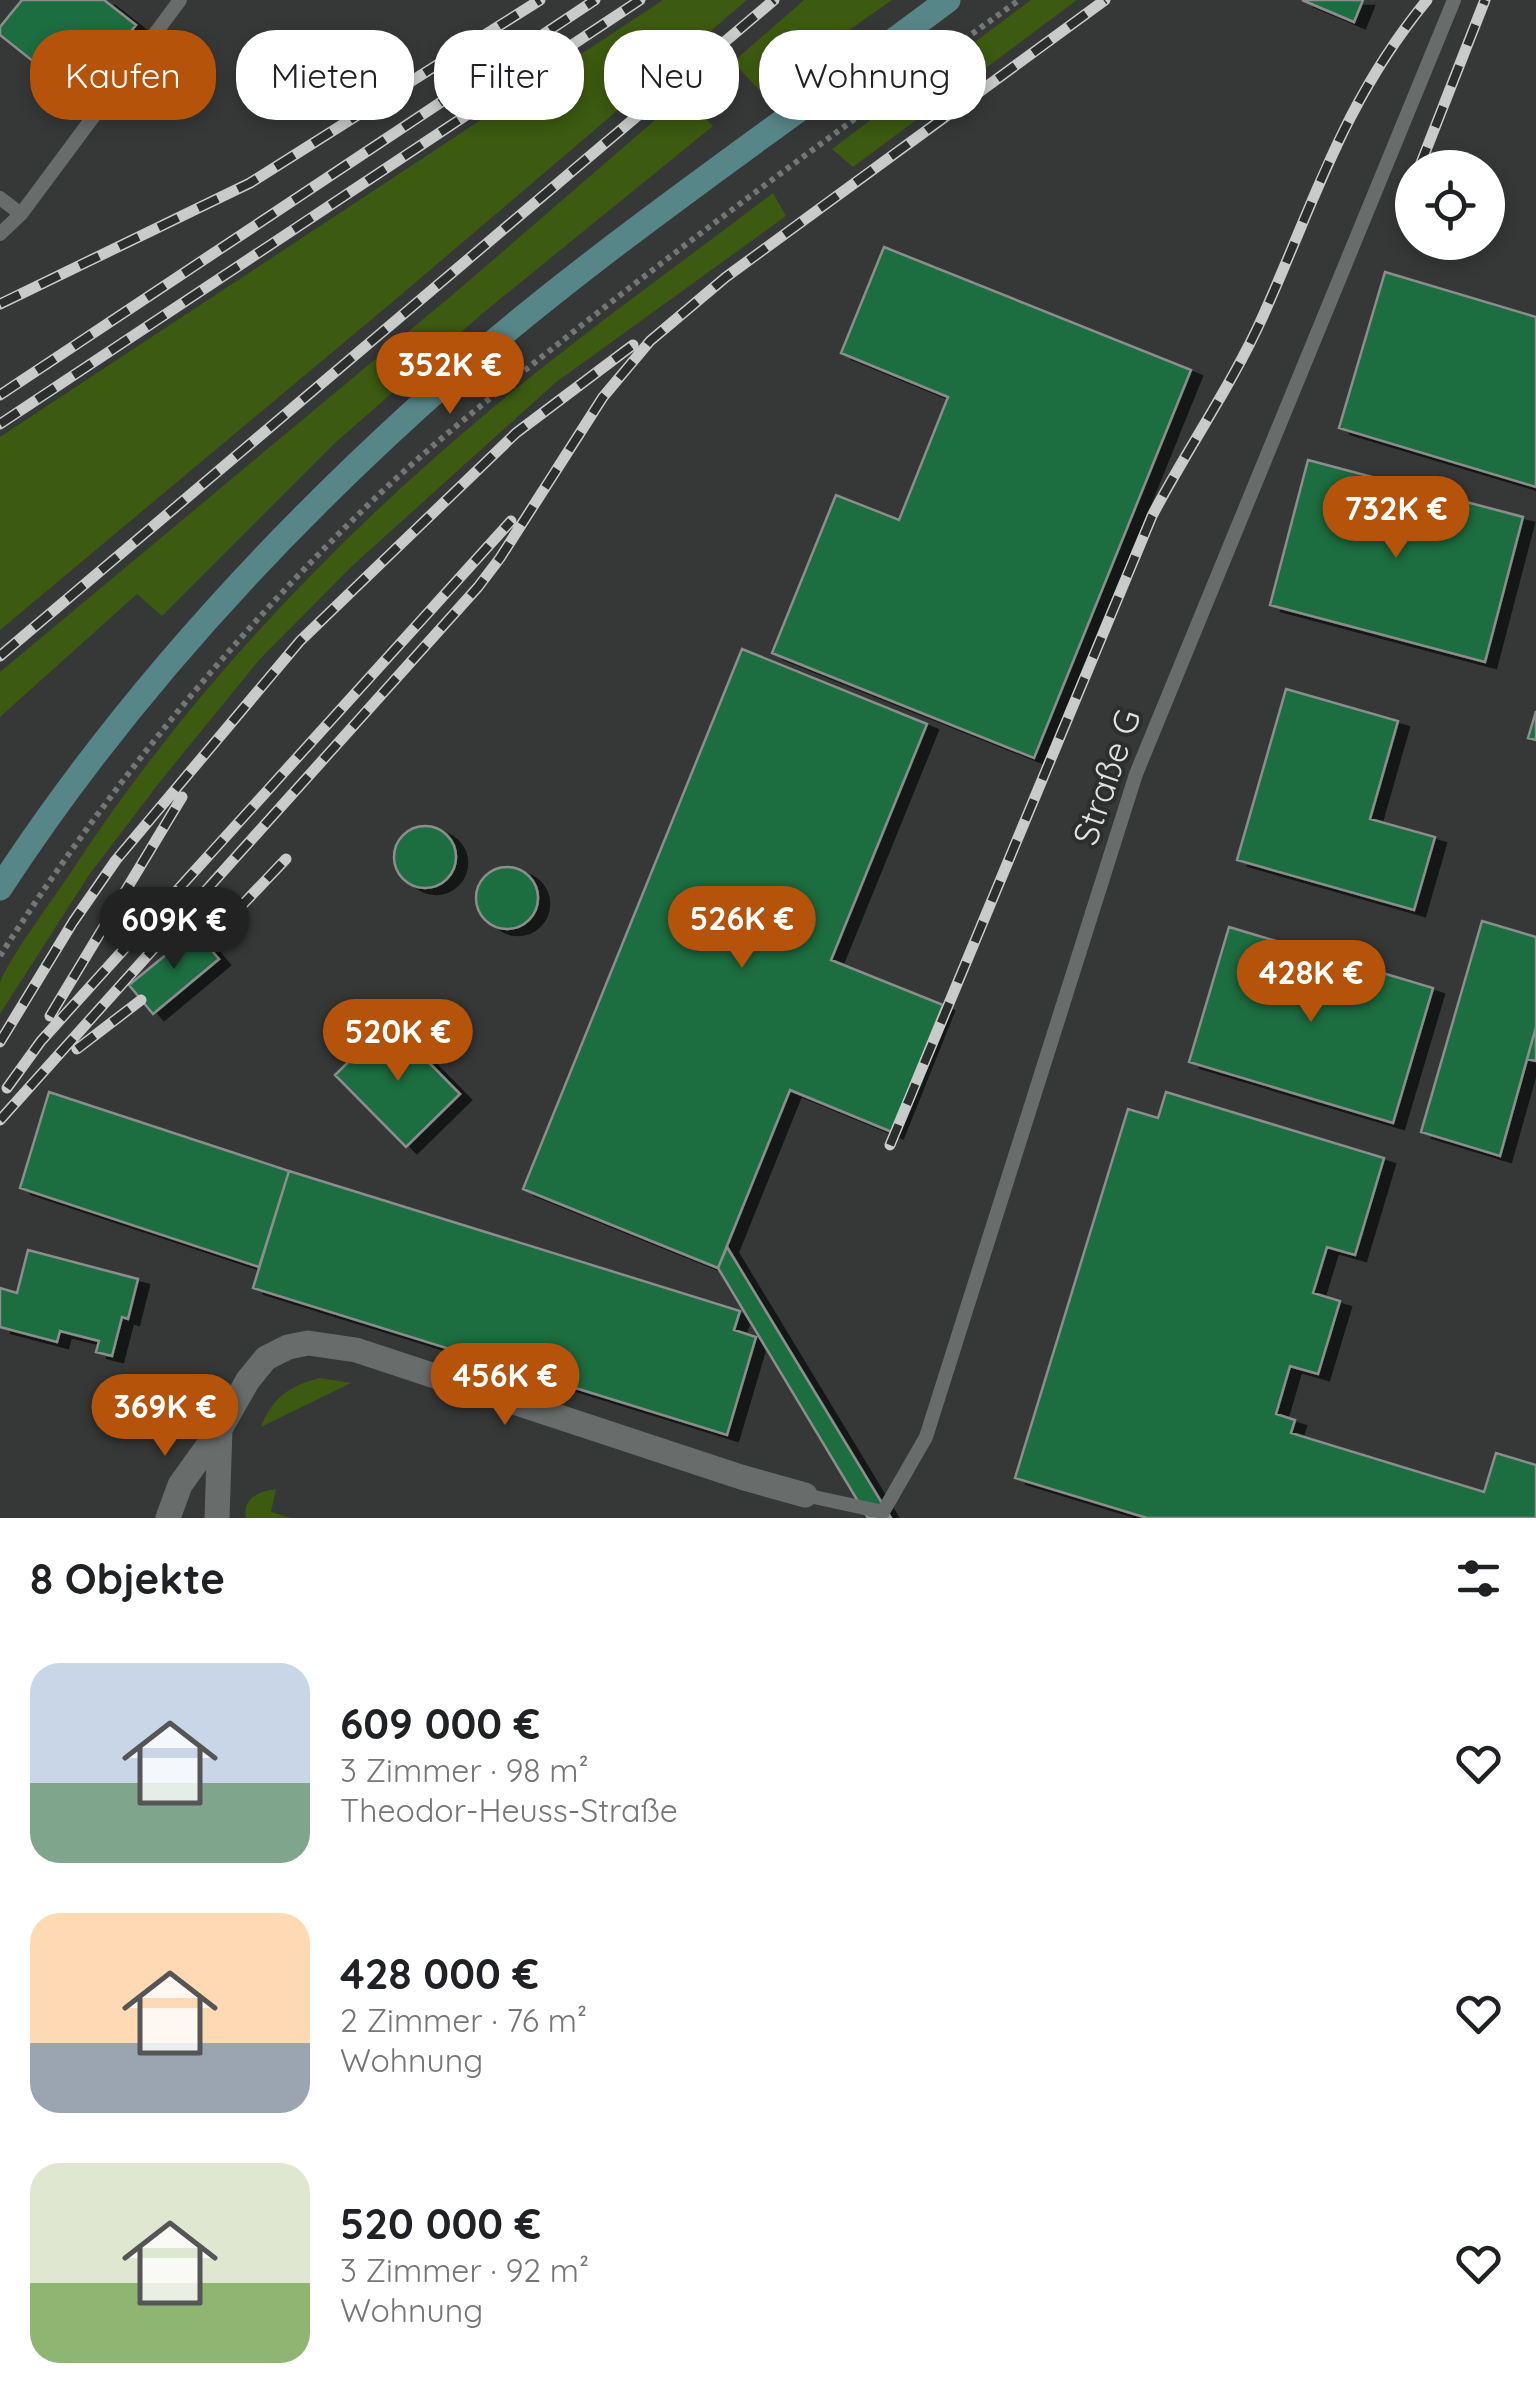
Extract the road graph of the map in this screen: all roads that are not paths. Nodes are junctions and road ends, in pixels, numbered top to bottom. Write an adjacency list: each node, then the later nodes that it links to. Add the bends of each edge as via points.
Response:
1 (180, 0): 5 (lane)
2 (948, 0): 7 (main road, via 642,226 416,408 174,654)
3 (1454, 0): 9 (lane, Straße G, via 1136,774 926,1438 883,1512)
4 (0, 198): 5 (lane)
5 (20, 214): 6 (lane)
6 (0, 234)
7 (0, 888)
8 (220, 1429): 9 (street, via 266,1358 288,1347 329,1345); 10 (street, via 180,1485); 11 (street)
9 (805, 1495)
10 (168, 1518)
11 (217, 1518)

